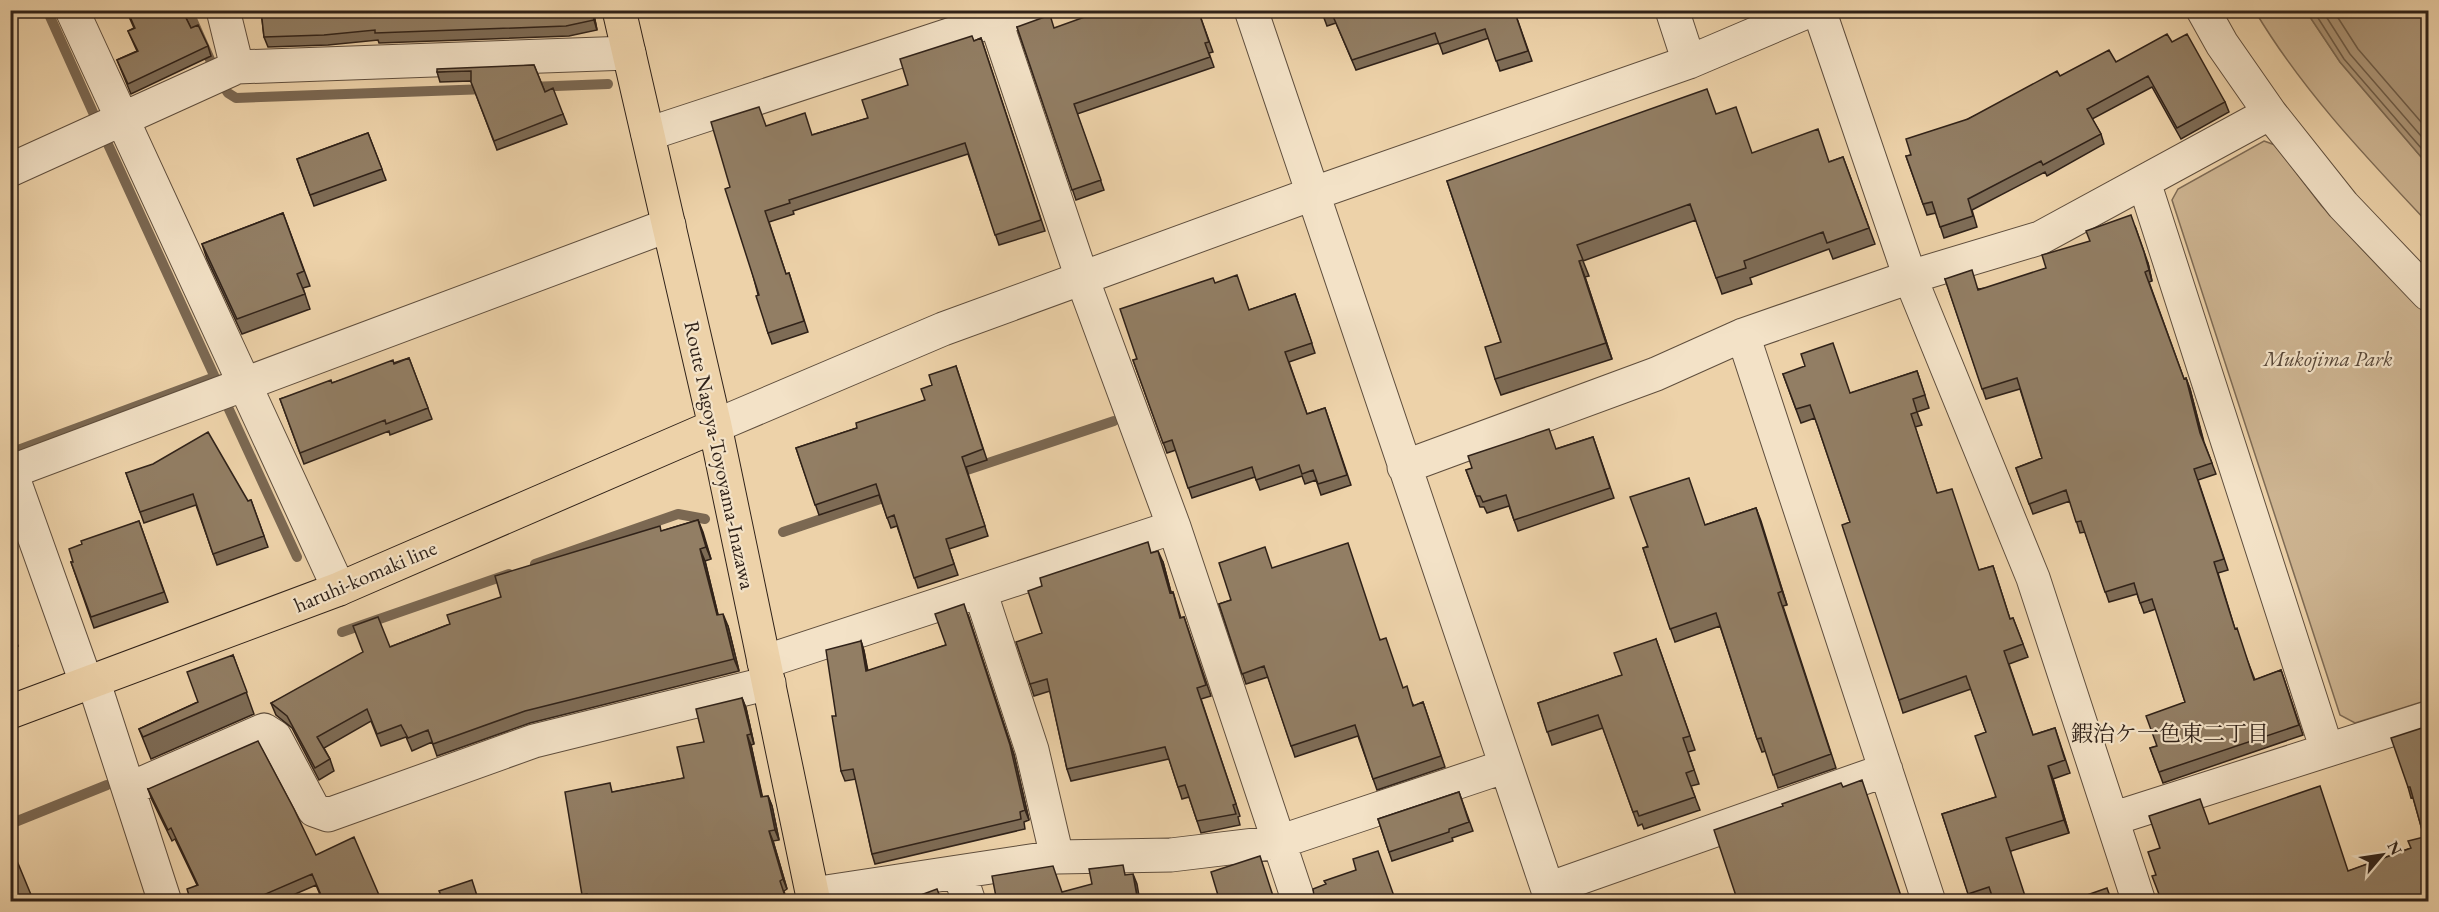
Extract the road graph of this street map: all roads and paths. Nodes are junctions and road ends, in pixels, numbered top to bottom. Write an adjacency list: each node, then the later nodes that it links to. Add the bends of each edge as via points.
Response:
1 (72, 10): 14 (street)
2 (223, 10): 12 (street)
3 (619, 10): 10 (main road, Route Nagoya-Toyoyama-Inazawa)
4 (1251, 10): 18 (street)
5 (1672, 10): 11 (street)
6 (1811, 10): 11 (street)
7 (1819, 10): 20 (street)
8 (2203, 10): 13 (street)
9 (1004, 14): 15 (street); 21 (street)
10 (629, 53): 12 (street); 15 (main road, Route Nagoya-Toyoyama-Inazawa)
11 (1689, 62): 18 (street)
12 (237, 67): 14 (street)
13 (2270, 113): 17 (street); 22 (street, via 2343,205)
14 (122, 119): 16 (street); 24 (street)
15 (648, 134): 19 (main road, Route Nagoya-Toyoyama-Inazawa)
16 (10, 170)
17 (2144, 182): 20 (street, via 2040,238); 35 (street)
18 (1312, 194): 21 (street); 26 (street)
19 (669, 225): 24 (street); 25 (main road, Route Nagoya-Toyoyama-Inazawa)
20 (1910, 277): 23 (street); 39 (street, via 2033,578)
21 (1082, 278): 25 (street, via 943,329); 28 (street)
22 (2428, 294)
23 (1743, 335): 26 (street, via 1656,374); 37 (street)
24 (245, 385): 27 (street); 29 (street)
25 (715, 426): 29 (main road, haruhi-komaki line); 31 (main road, Route Nagoya-Toyoyama-Inazawa)
26 (1404, 466): 36 (street)
27 (11, 472): 32 (street)
28 (1174, 526): 30 (street); 40 (street)
29 (339, 589): 32 (main road, haruhi-komaki line)
30 (980, 591): 31 (street); 41 (street, via 1032,750)
31 (766, 673): 38 (street, via 534,741 328,815 314,810 275,737 264,730); 44 (main road, Route Nagoya-Toyoyama-Inazawa)
32 (91, 684): 33 (main road, haruhi-komaki line); 38 (street)
33 (10, 712)
34 (2428, 718): 35 (street)
35 (2327, 750): 39 (street)
36 (1506, 766): 40 (street); 43 (street)
37 (1886, 770): 43 (street); 47 (street)
38 (129, 789): 45 (street)
39 (2112, 819): 48 (street)
40 (1279, 842): 41 (street, via 1171,855); 46 (street)
41 (1057, 857): 42 (street)
42 (964, 887): 44 (street)
43 (1550, 895)
44 (813, 898)
45 (165, 902)
46 (1299, 902)
47 (1929, 902)
48 (2139, 902)

